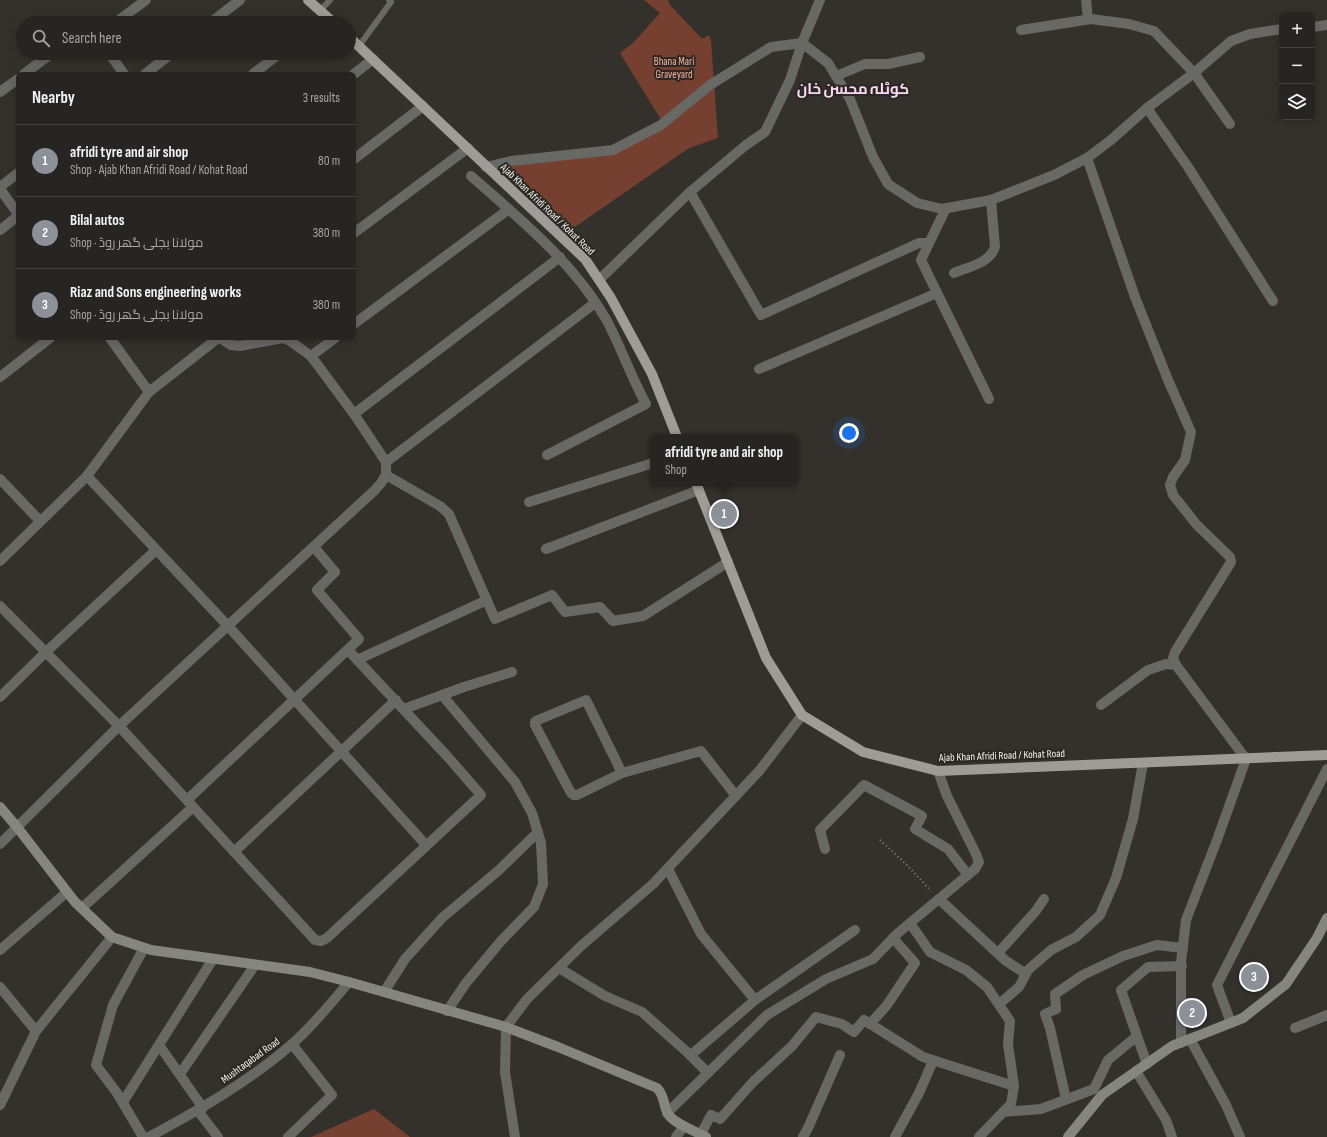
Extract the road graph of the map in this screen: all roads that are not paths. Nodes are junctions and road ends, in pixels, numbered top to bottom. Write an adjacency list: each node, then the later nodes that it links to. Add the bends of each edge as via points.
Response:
1 (146, 0): 8 (street)
2 (240, 0): 9 (street)
3 (308, 0): 10 (main road)
4 (330, 0): 11 (lane)
5 (389, 0): 18 (lane, via 391,2)
6 (820, 0): 17 (street)
7 (1086, 0): 12 (street)
8 (124, 16)
9 (219, 16)
10 (323, 16)
11 (326, 16)
12 (1088, 19): 16 (street); 30 (street, via 1129,24 1154,31)
13 (1327, 25): 14 (street)
14 (1315, 27)
15 (1279, 29): 30 (street, via 1250,34 1231,41)
16 (1021, 30)
17 (802, 44): 31 (street, via 828,64); 40 (street, via 770,47 710,85 661,125 613,150); 44 (street, via 790,80 765,132)
18 (358, 46): 20 (main road, Ajab Khan Afridi Road / Kohat Road)
19 (920, 57): 31 (street, via 888,64 865,64)
20 (373, 59): 29 (street); 34 (main road, Ajab Khan Afridi Road / Kohat Road)
21 (43, 60): 25 (street)
22 (114, 60): 26 (street)
23 (163, 60): 27 (street)
24 (271, 60): 28 (street)
25 (27, 72)
26 (123, 72)
27 (148, 72)
28 (256, 72)
29 (356, 72)
30 (1194, 73): 35 (street); 36 (street)
31 (836, 76): 46 (street, via 850,99 873,157 888,184 917,203)
32 (16, 80): 33 (street)
33 (0, 92)
34 (423, 106): 37 (main road, Ajab Khan Afridi Road / Kohat Road); 38 (street)
35 (1147, 108): 39 (street); 57 (street, via 1188,167)
36 (1230, 124)
37 (468, 148): 40 (main road, Ajab Khan Afridi Road / Kohat Road); 51 (street)
38 (356, 157)
39 (1087, 158): 45 (street, via 1054,175); 94 (street, via 1135,298 1191,432 1184,460 1170,485 1172,495 1197,525 1230,557 1231,562 1175,652 1173,658)
40 (486, 167): 55 (main road, Ajab Khan Afridi Road / Kohat Road, via 585,259)
41 (16, 175): 43 (street)
42 (471, 176): 47 (street)
43 (0, 188): 48 (street)
44 (690, 192): 52 (street, via 761,316 919,243); 55 (street)
45 (991, 200): 46 (street); 54 (street, via 994,251 985,260)
46 (946, 208): 52 (street)
47 (509, 209): 53 (street); 59 (street)
48 (16, 212)
49 (16, 217): 50 (street)
50 (0, 230)
51 (356, 232)
52 (929, 243): 56 (street, via 921,260)
53 (560, 257): 58 (street); 72 (street)
54 (954, 272)
55 (599, 280): 73 (main road, Ajab Khan Afridi Road / Kohat Road, via 652,374)
56 (937, 294): 68 (street); 71 (street)
57 (1273, 301)
58 (595, 303): 74 (street, via 620,345 646,404); 75 (street)
59 (356, 323)
60 (47, 340): 69 (street)
61 (114, 340): 70 (street)
62 (216, 340): 70 (street)
63 (222, 340): 64 (street, via 240,346)
64 (272, 340)
65 (288, 340): 67 (street)
66 (332, 340): 67 (street)
67 (311, 356): 72 (street)
68 (759, 369)
69 (0, 377)
70 (149, 392): 78 (street)
71 (989, 399)
72 (354, 414): 75 (street)
73 (677, 434)
74 (547, 455)
75 (386, 462): 77 (street)
76 (650, 464): 81 (street)
77 (386, 475): 83 (street, via 375,490); 88 (street, via 440,506 449,514)
78 (87, 476): 82 (street); 85 (street)
79 (0, 479): 82 (street)
80 (697, 486): 84 (street); 87 (main road, Ajab Khan Afridi Road / Kohat Road)
81 (530, 502)
82 (40, 521): 86 (street)
83 (314, 547): 90 (street); 91 (street, via 335,572 317,590 359,639)
84 (546, 549)
85 (156, 550): 90 (street); 92 (street)
86 (0, 561)
87 (728, 562): 88 (street, via 643,616 613,621 600,607 565,612 552,595 495,619); 102 (main road, Ajab Khan Afridi Road / Kohat Road, via 766,658)
88 (487, 600): 93 (street)
89 (0, 606): 92 (street)
90 (228, 626): 98 (street); 103 (street)
91 (348, 650): 93 (street); 98 (street)
92 (46, 652): 97 (street); 103 (street)
93 (357, 660): 99 (street)
94 (1176, 665): 100 (street, via 1166,664 1148,670); 106 (street)
95 (512, 672): 96 (street)
96 (442, 695): 101 (street); 115 (street, via 515,782 532,813)
97 (0, 697)
98 (295, 700): 104 (street); 112 (street)
99 (396, 700): 101 (street); 104 (street)
100 (1101, 705)
101 (404, 710): 117 (street, via 481,794)
102 (802, 715): 109 (main road, Ajab Khan Afridi Road / Kohat Road, via 863,752); 111 (street, via 760,770)
103 (119, 726): 112 (street); 114 (street)
104 (341, 751): 117 (street); 119 (street)
105 (1327, 755): 106 (main road, Ajab Khan Afridi Road / Kohat Road)
106 (1246, 759): 107 (main road, Ajab Khan Afridi Road / Kohat Road); 132 (street, via 1186,920)
107 (1143, 763): 109 (main road, Ajab Khan Afridi Road / Kohat Road); 139 (street, via 1133,819 1116,878 1100,915 1076,937 1051,950)
108 (1327, 769): 147 (street, via 1217,986)
109 (938, 771): 121 (street, via 947,796 979,862 976,869)
110 (622, 773): 110 (street, via 586,700 535,722 538,732 574,795); 111 (street, via 701,751)
111 (736, 796): 120 (street)
112 (190, 804): 119 (street); 125 (street)
113 (0, 807): 114 (street)
114 (17, 827): 116 (street); 122 (street)
115 (538, 832): 142 (street, via 499,870 442,918 405,959); 145 (street, via 541,843 542,884 534,907 501,941)
116 (0, 844)
117 (426, 845): 119 (street, via 321,941 315,940)
118 (825, 849): 121 (street, via 820,830 864,785 922,816 915,829 948,849)
119 (234, 852)
120 (668, 869): 138 (street); 143 (street, via 701,934)
121 (968, 875): 123 (street)
122 (67, 892): 125 (street); 133 (street)
123 (939, 899): 127 (street); 134 (street)
124 (1044, 899): 134 (street)
125 (82, 908): 129 (street)
126 (1327, 918): 147 (street, via 1317,938 1286,984 1243,1018)
127 (910, 923): 130 (street); 144 (street, via 930,952 966,970 987,986)
128 (855, 930): 143 (street)
129 (112, 937): 131 (street); 151 (street)
130 (893, 938): 148 (street, via 915,963 887,1005); 161 (street, via 873,959 826,979 767,1014)
131 (144, 948): 135 (street); 165 (street, via 113,1005 96,1065)
132 (1183, 948): 137 (street); 164 (street, via 1157,945 1123,956 1083,975 1054,994 1056,1009 1045,1014)
133 (0, 950)
134 (998, 953): 139 (street)
135 (213, 958): 136 (street); 155 (street)
136 (255, 965): 140 (street, via 310,972); 162 (street)
137 (1182, 966): 152 (street, via 1148,967 1121,990); 153 (street)
138 (559, 968): 149 (street, via 527,999); 156 (street, via 605,996 642,1012)
139 (1026, 974): 144 (street, via 1019,988)
140 (349, 982): 142 (street); 154 (street, Mushtaqabad Road, via 317,1020)
141 (0, 987): 151 (street)
142 (384, 992): 145 (street)
143 (755, 1000): 156 (street)
144 (999, 1004): 163 (street, via 1010,1021 1008,1044)
145 (447, 1011): 149 (street)
146 (1327, 1015): 150 (street)
147 (1231, 1023): 153 (street)
148 (870, 1024): 158 (street); 171 (street, via 864,1020 854,1032 842,1024 816,1017 792,1046 753,1082 720,1119 711,1115)
149 (506, 1027): 169 (street, via 657,1088 662,1093); 176 (street, via 505,1072)
150 (1296, 1028)
151 (36, 1031): 166 (street)
152 (1137, 1036): 159 (street); 164 (street, via 1108,1060 1094,1089)
153 (1185, 1041): 159 (street, via 1172,1046); 183 (street, via 1226,1105)
154 (292, 1044): 167 (street, Mushtaqabad Road, via 242,1083); 175 (street, via 332,1095)
155 (159, 1045): 162 (street); 165 (street)
156 (691, 1055): 161 (street)
157 (840, 1055): 178 (street)
158 (933, 1061): 163 (street); 179 (street)
159 (1147, 1064): 160 (street)
160 (1136, 1071): 181 (street, via 1102,1095); 182 (street, via 1166,1120)
161 (708, 1073): 169 (street)
162 (180, 1074): 167 (street)
163 (1014, 1086): 168 (street, via 1011,1104)
164 (1066, 1100): 168 (street, via 1041,1109)
165 (123, 1102): 172 (street)
166 (0, 1105)
167 (200, 1109): 173 (street, Mushtaqabad Road); 174 (street)
168 (1003, 1112): 180 (street)
169 (667, 1113): 170 (street)
170 (684, 1126): 171 (street); 177 (street)
171 (704, 1136)
172 (143, 1137)
173 (149, 1137)
174 (218, 1137)
175 (288, 1137)
176 (515, 1137)
177 (676, 1137)
178 (803, 1137)
179 (895, 1137)
180 (979, 1137)
181 (1068, 1137)
182 (1172, 1137)
183 (1240, 1137)

